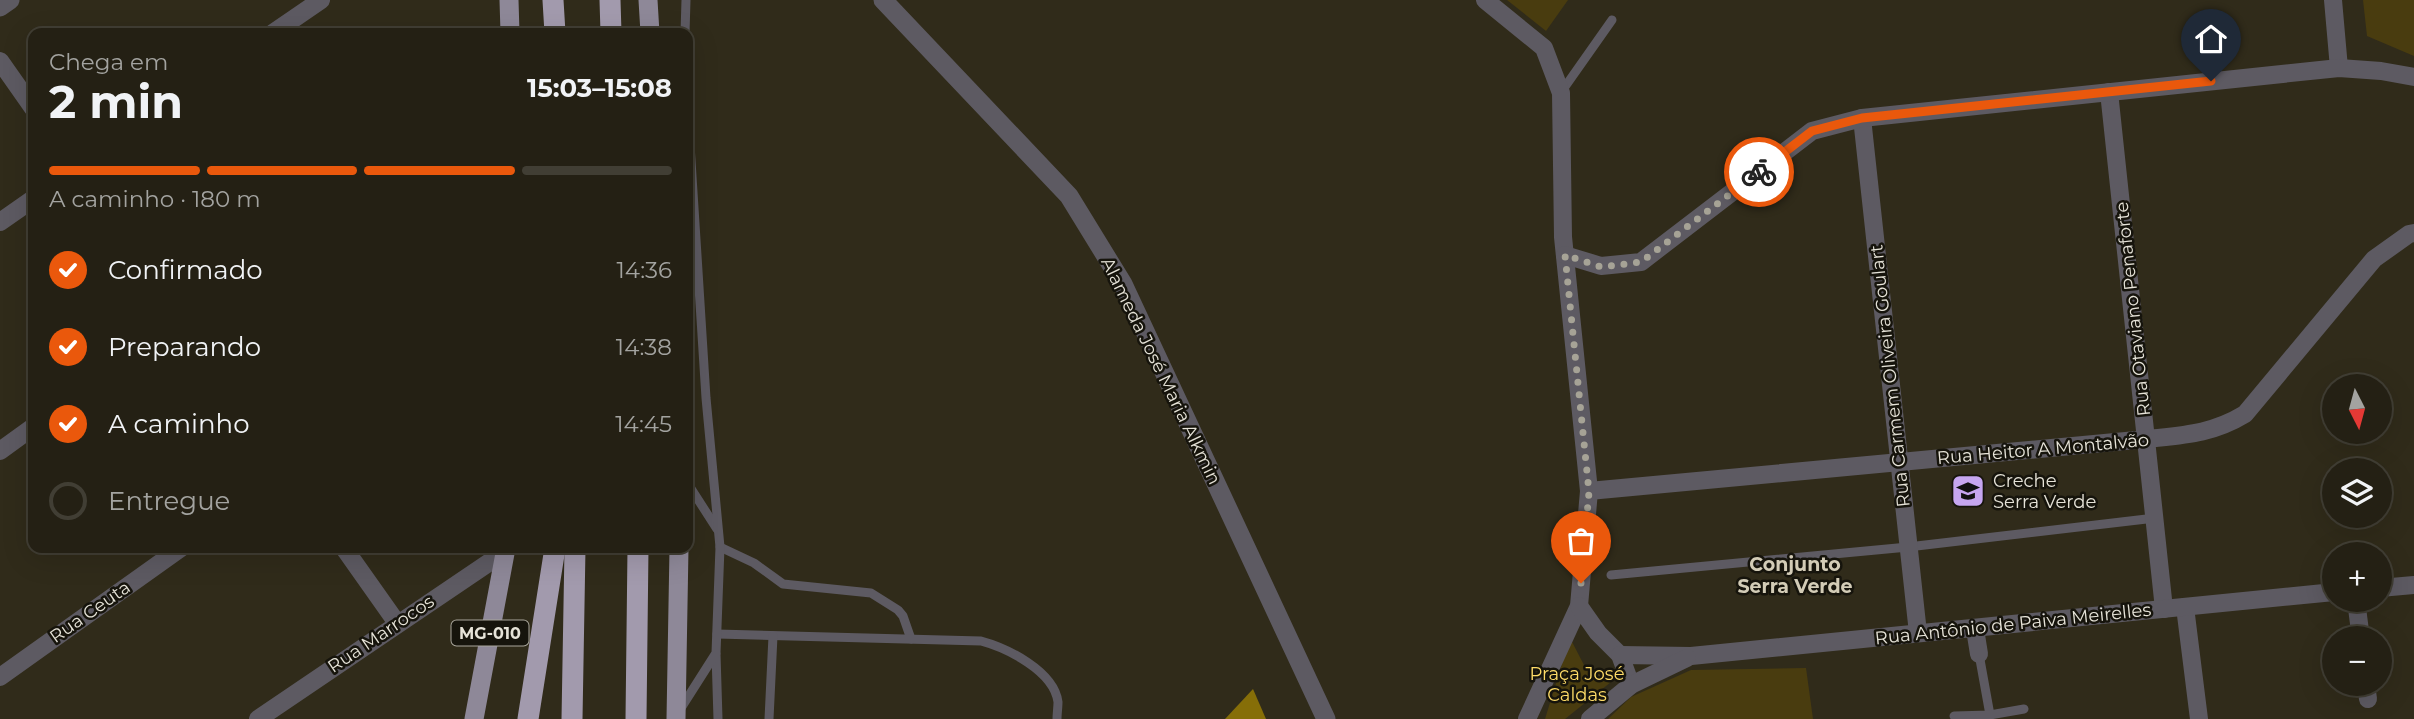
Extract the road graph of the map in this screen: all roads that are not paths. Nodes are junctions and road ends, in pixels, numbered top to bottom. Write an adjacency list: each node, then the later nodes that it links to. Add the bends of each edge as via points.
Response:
1 (10, 0): 11 (street)
2 (321, 0): 13 (street)
3 (509, 0): 14 (main road)
4 (553, 0): 15 (highway)
5 (610, 0): 16 (highway)
6 (648, 0): 17 (main road)
7 (686, 0): 18 (lane)
8 (883, 0): 80 (street, Alameda José Maria Alkmin, via 1069,196 1096,238 1123,285)
9 (1485, 0): 23 (street, via 1544,48)
10 (2333, 0): 20 (street)
11 (0, 7)
12 (1612, 20): 23 (lane)
13 (280, 28)
14 (510, 28)
15 (555, 28)
16 (611, 28)
17 (650, 28)
18 (685, 28)
19 (0, 61): 24 (street)
20 (2339, 68): 21 (street); 22 (street)
21 (2414, 77)
22 (2109, 92): 25 (street); 32 (street, Rua Otaviano Penaforte)
23 (1561, 93): 30 (street)
24 (28, 101)
25 (1862, 118): 30 (street, via 1812,131 1641,262 1601,267); 34 (street, Rua Carmem Oliveira Goulart)
26 (693, 192): 38 (lane)
27 (28, 202): 28 (street)
28 (0, 222)
29 (2414, 233): 32 (street, Rua Heitor A Montalvão, via 2374,259 2245,414 2224,426 2194,434)
30 (1565, 255): 36 (street)
31 (28, 431): 33 (street)
32 (2147, 439): 34 (street, Rua Heitor A Montalvão); 37 (street, Rua Otaviano Penaforte)
33 (0, 451)
34 (1899, 463): 36 (street, Rua Heitor A Montalvão); 40 (street, Rua Carmem Oliveira Goulart)
35 (693, 492): 38 (lane)
36 (1589, 492): 53 (street)
37 (2155, 518): 40 (lane); 55 (street, Rua Otaviano Penaforte)
38 (718, 530): 39 (lane)
39 (720, 547): 58 (lane); 61 (lane, via 783,584 871,593 898,610)
40 (1908, 547): 49 (lane); 59 (street, Rua Carmem Oliveira Goulart)
41 (174, 553): 66 (street, Rua Ceuta)
42 (348, 553): 56 (street)
43 (500, 553): 56 (street, Rua Marrocos)
44 (505, 553): 73 (main road, MG-010)
45 (554, 553): 74 (highway)
46 (575, 553): 75 (highway)
47 (638, 553): 76 (highway)
48 (679, 553): 71 (main road)
49 (1611, 575)
50 (2414, 584): 51 (street)
51 (2392, 587)
52 (2322, 593): 54 (street, Rua Antônio de Paiva Meirelles)
53 (1579, 606): 64 (street); 81 (street)
54 (2185, 607): 55 (street, Rua Antônio de Paiva Meirelles); 83 (street)
55 (2164, 609): 57 (street, Rua Antônio de Paiva Meirelles)
56 (397, 623): 72 (street, Rua Marrocos)
57 (1975, 629): 59 (street, Rua Antônio de Paiva Meirelles); 63 (street)
58 (717, 634): 60 (lane); 62 (lane)
59 (1918, 634): 65 (street, Rua Antônio de Paiva Meirelles)
60 (774, 636): 61 (lane); 78 (lane)
61 (911, 639): 79 (lane, via 981,641 1015,653 1047,680 1058,700)
62 (716, 653): 71 (lane); 77 (lane)
63 (1979, 654): 69 (lane)
64 (1619, 655): 65 (street, Rua Antônio de Paiva Meirelles); 67 (street)
65 (1691, 656): 67 (street, Rua Antônio de Paiva Meirelles)
66 (0, 677)
67 (1631, 685): 82 (street)
68 (2024, 709): 69 (lane)
69 (1990, 715): 70 (lane)
70 (1954, 716)
71 (676, 717)
72 (258, 719)
73 (474, 719)
74 (528, 719)
75 (572, 719)
76 (636, 719)
77 (718, 719)
78 (769, 719)
79 (1057, 719)
80 (1326, 719)
81 (1527, 719)
82 (1590, 719)
83 (2199, 719)

